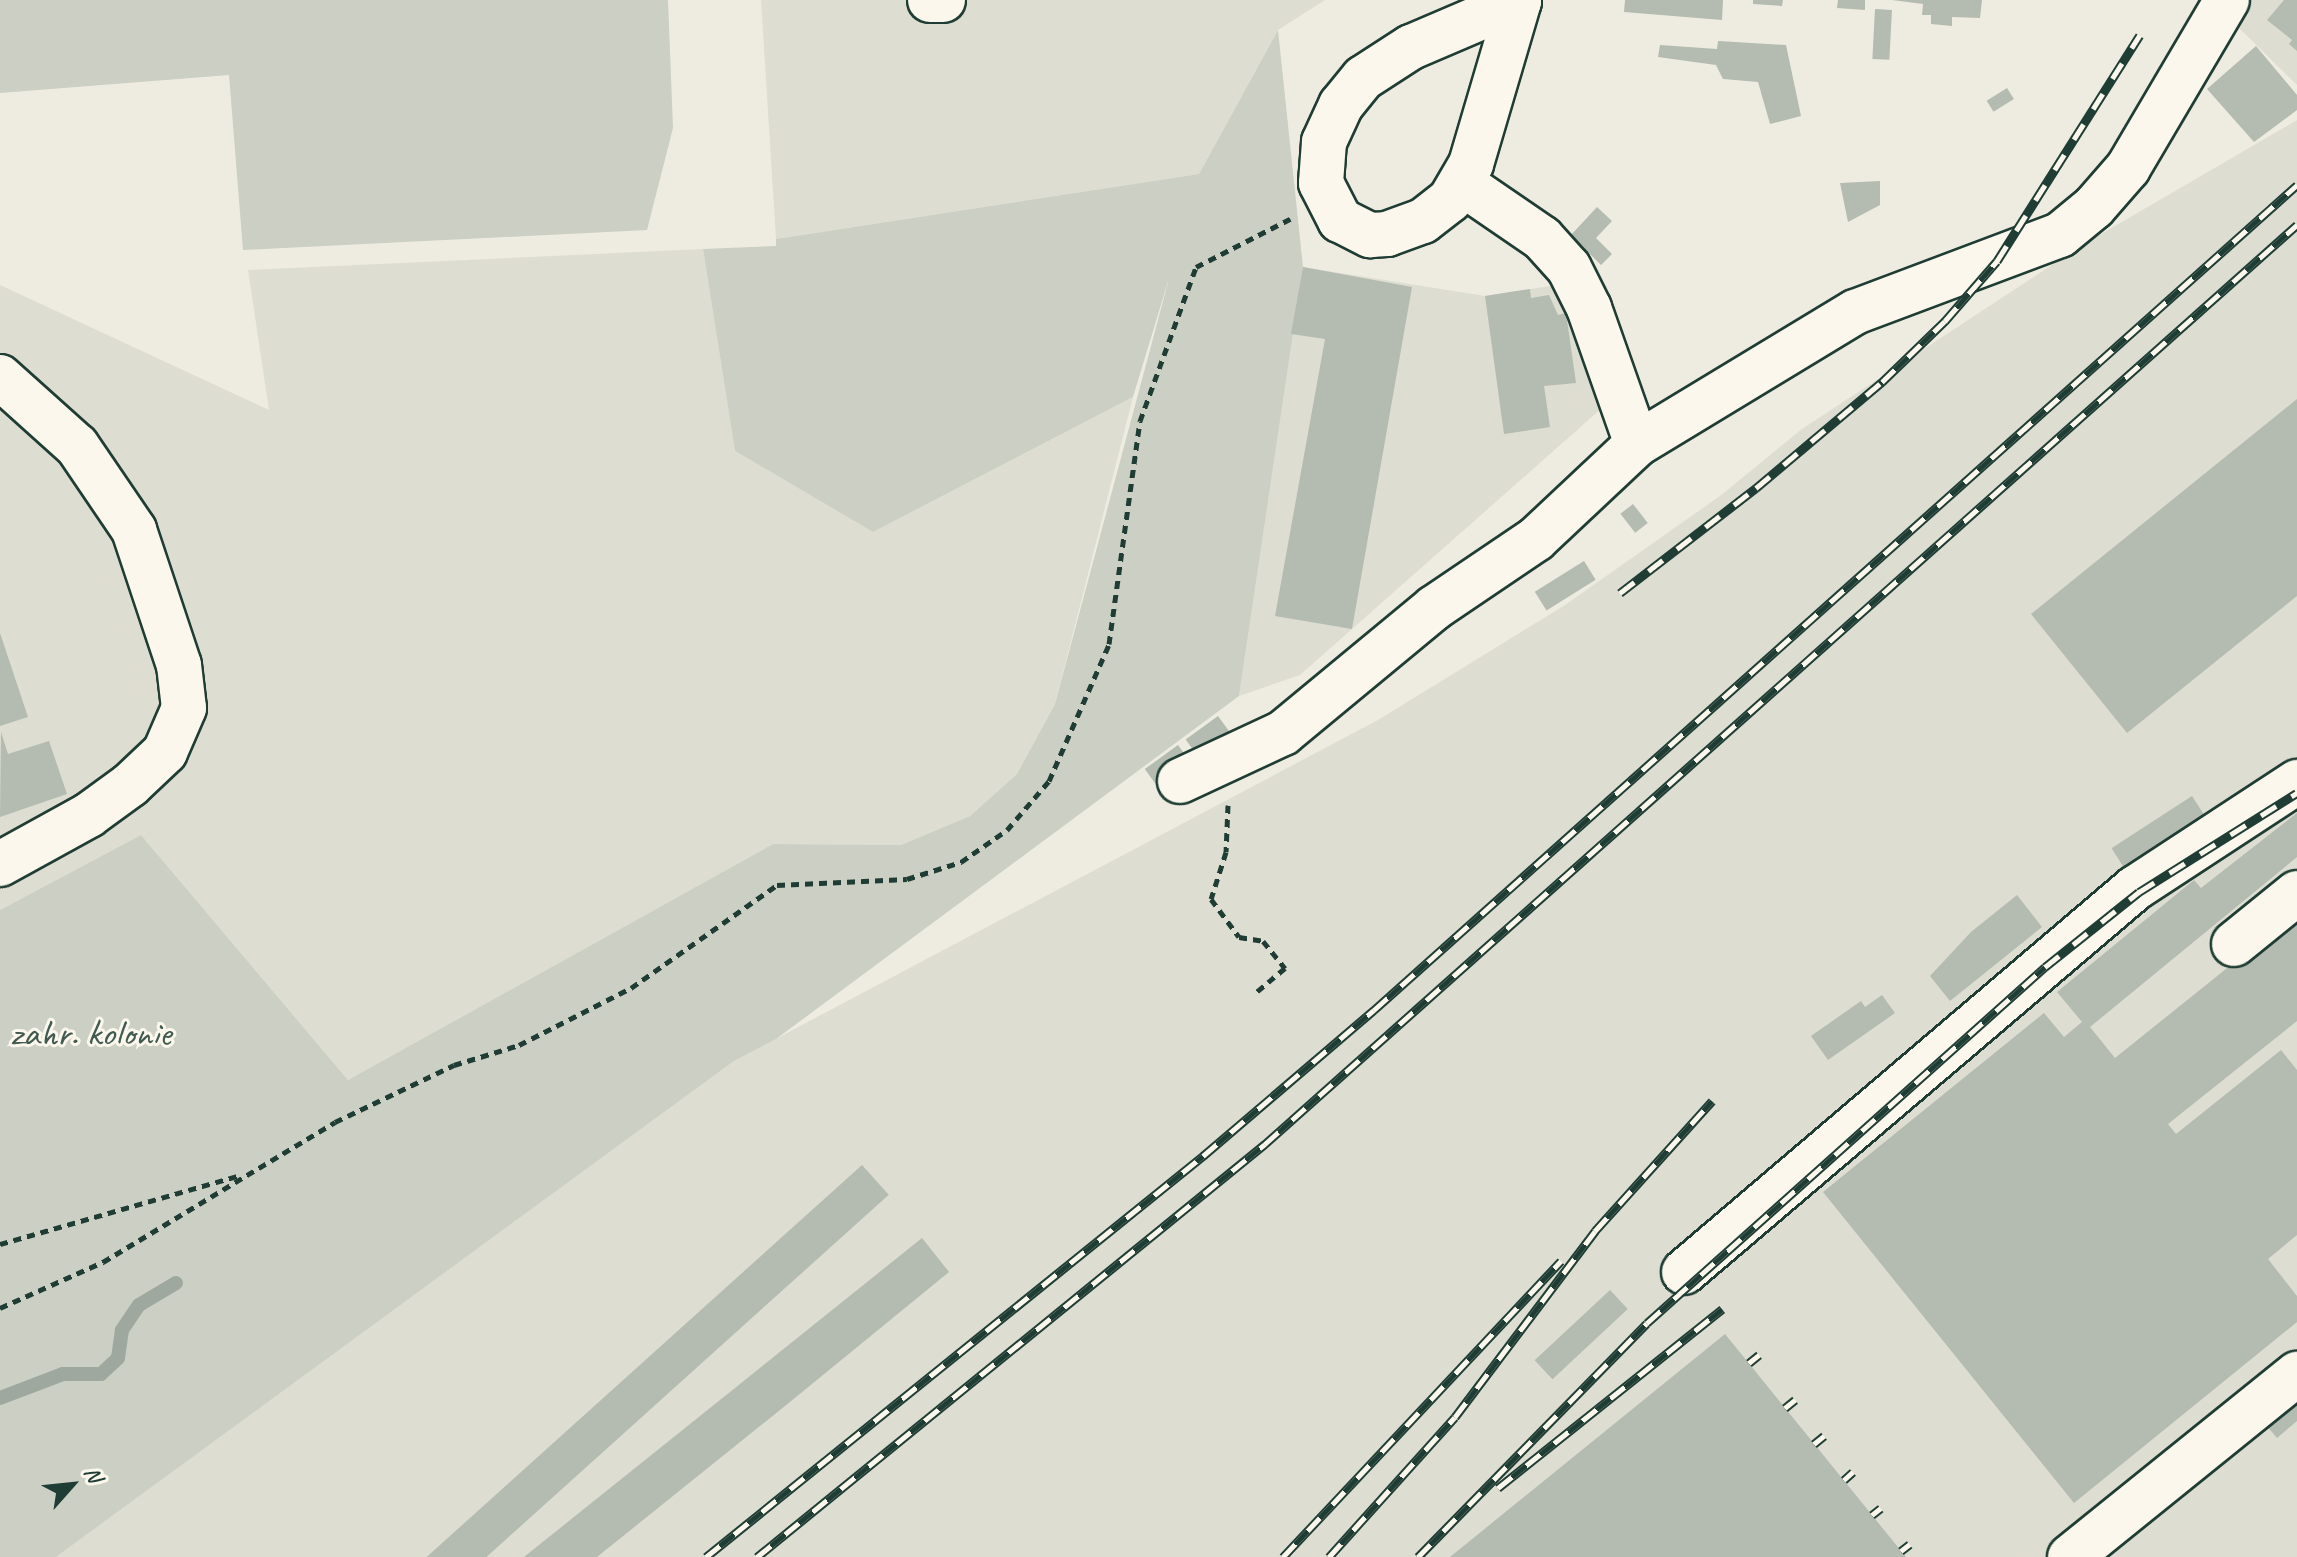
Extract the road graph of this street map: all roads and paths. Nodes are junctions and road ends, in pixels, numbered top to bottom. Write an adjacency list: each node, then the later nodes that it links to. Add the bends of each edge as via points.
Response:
1 (930, 0): 2 (street)
2 (943, 0)
3 (1519, 0): 5 (street); 6 (street, via 1411,47 1363,78 1341,105 1324,142 1321,183)
4 (2227, 0): 8 (street, via 2128,168 2060,235 1855,312)
5 (1463, 184): 6 (street, via 1436,213 1387,234 1353,229); 8 (street, via 1542,238 1569,268 1589,308)
6 (1326, 201): 16 (path, via 1196,267 1140,421 1109,644 1049,781 1007,830 961,862 907,879 777,885 631,988 519,1045 454,1065 335,1122)
7 (0, 377): 12 (street, via 77,446 134,530 179,665 184,708 165,752 130,785 89,815)
8 (1637, 444): 9 (street, via 1536,539 1434,608 1283,733)
9 (1180, 781)
10 (2297, 782): 18 (street, via 2135,888)
11 (1229, 792): 15 (path, via 1226,852 1211,899 1239,937 1263,941 1285,968)
12 (0, 864)
13 (2297, 893): 14 (street)
14 (2234, 944)
15 (1255, 993)
16 (250, 1172): 17 (path); 19 (path, via 103,1262)
17 (0, 1244)
18 (1684, 1272)
19 (0, 1308)
20 (2297, 1374): 21 (street)
21 (2070, 1557)

